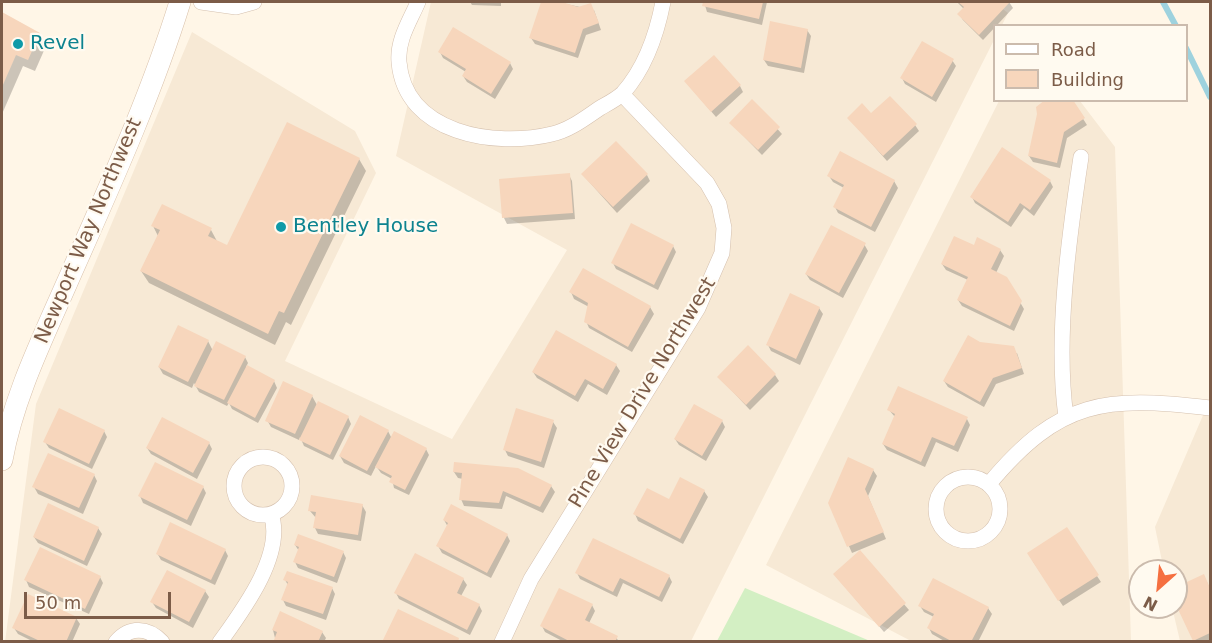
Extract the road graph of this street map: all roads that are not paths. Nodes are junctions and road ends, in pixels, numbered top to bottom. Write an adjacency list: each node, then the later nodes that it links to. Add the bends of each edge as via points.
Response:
1 (180, 2): 10 (street, Newport Way Northwest, via 144,106 15,405)
2 (201, 2): 3 (street, via 236,7)
3 (254, 2)
4 (418, 2): 6 (street, via 402,38 399,60 409,96 434,120 461,132 498,139 529,138 574,126)
5 (663, 2): 6 (street, via 652,43)
6 (622, 94): 16 (street, Pine View Drive Northwest, via 706,183 719,204 724,228 722,253 698,308 531,579)
7 (1081, 157): 9 (street, via 1064,324 1061,379)
8 (1210, 408): 9 (street, via 1141,401 1085,409)
9 (1066, 417): 11 (street, via 1038,433)
10 (2, 460)
11 (989, 484): 11 (street, via 980,479 960,478 944,488 936,506 947,533 975,540 992,530 1000,511)
12 (271, 514): 15 (street, via 276,528 273,546 260,579)
13 (116, 642): 14 (street, via 129,632 140,630)
14 (162, 642)
15 (220, 642)
16 (502, 642)

